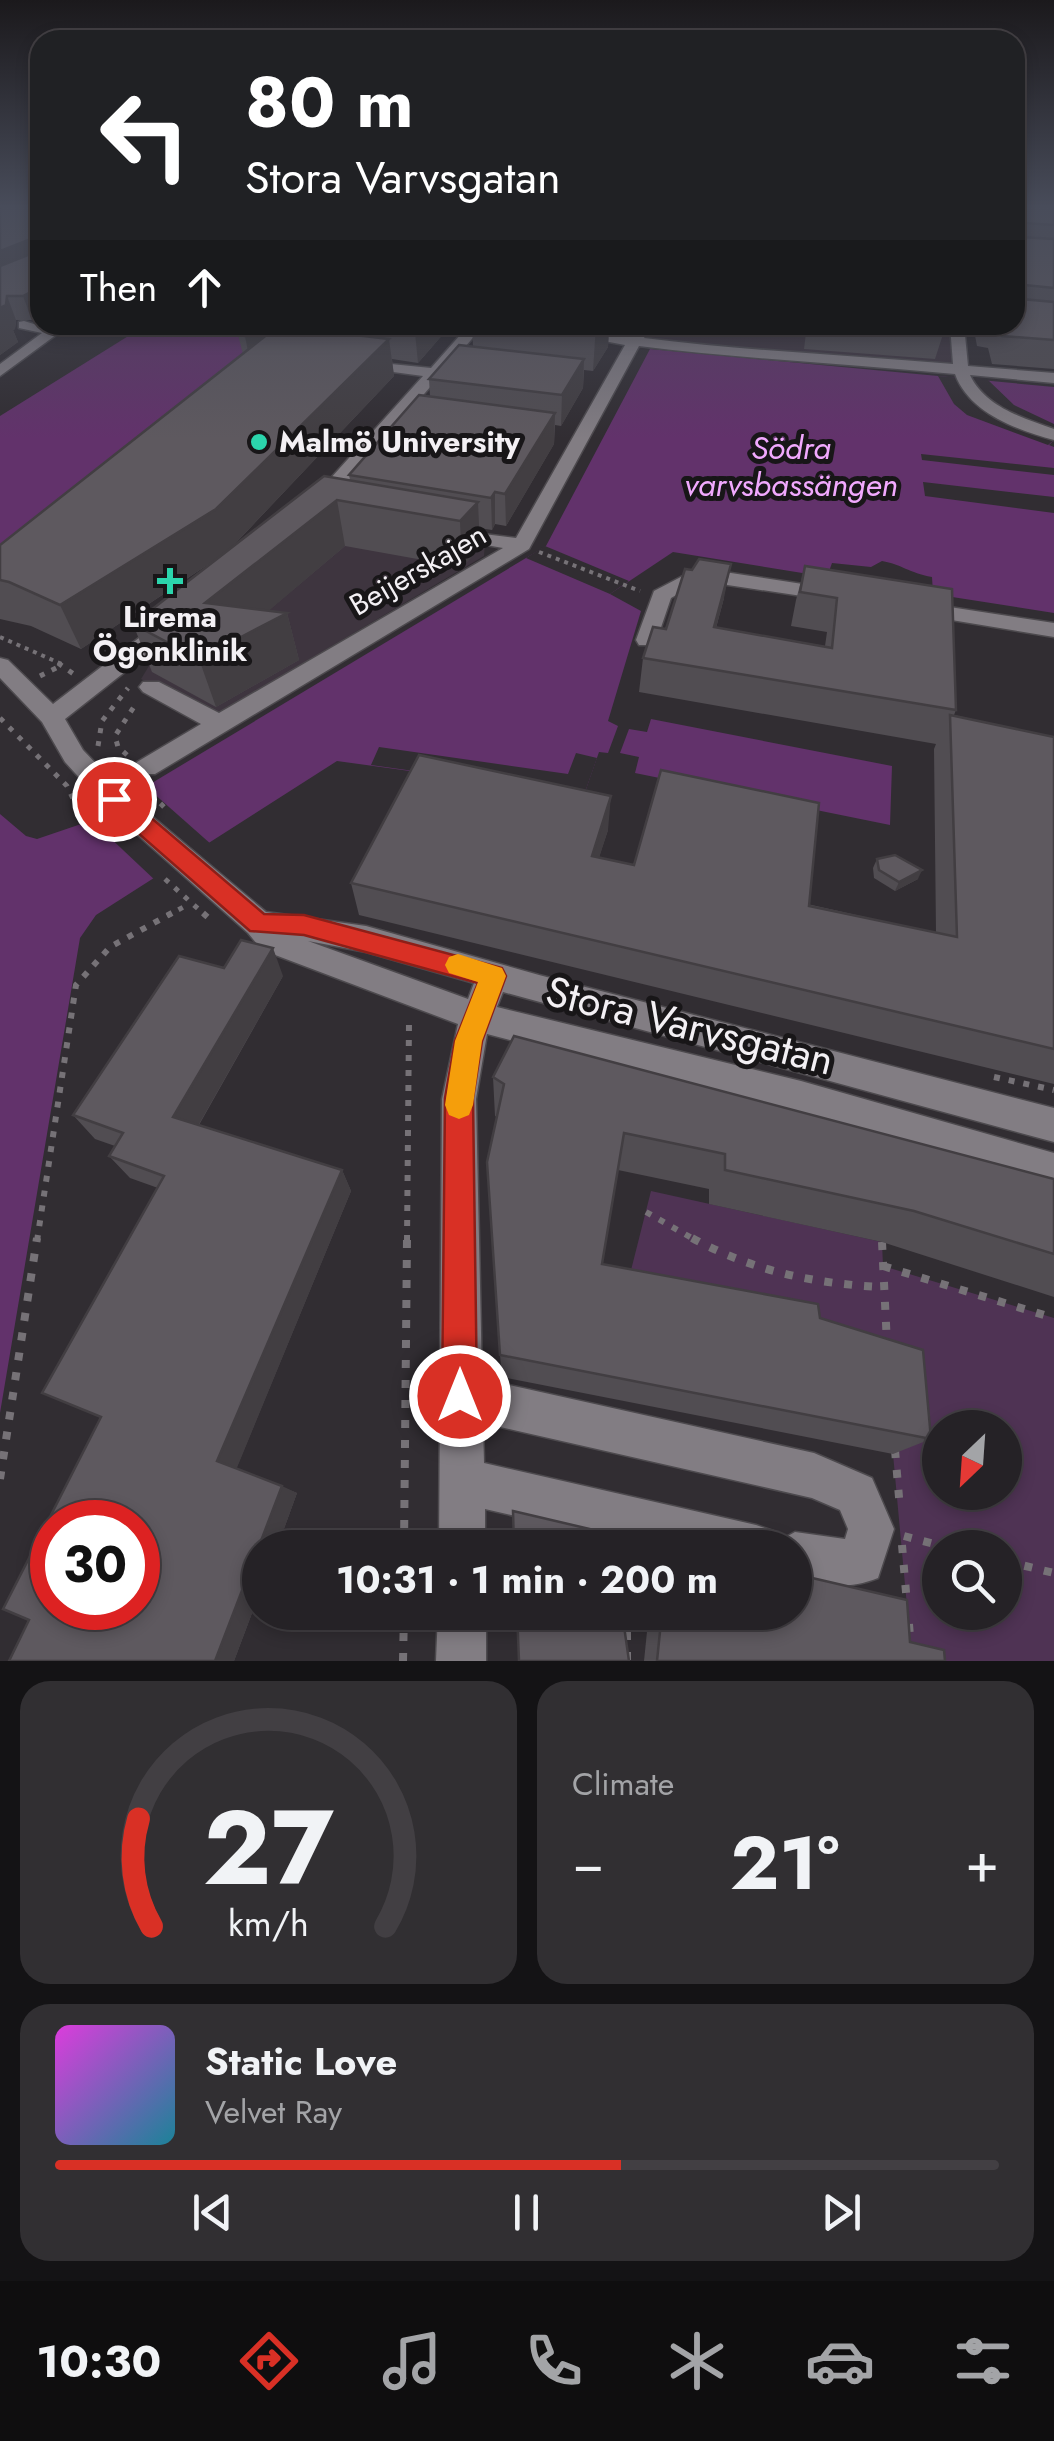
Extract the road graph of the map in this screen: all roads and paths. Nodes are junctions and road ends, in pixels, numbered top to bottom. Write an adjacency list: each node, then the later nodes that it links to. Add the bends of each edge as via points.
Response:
1 (24, 325): 2 (street)
2 (30, 326)
3 (49, 335): 10 (street)
4 (468, 335): 11 (street)
5 (584, 335): 8 (street)
6 (638, 335): 8 (street, Beijerskajen)
7 (958, 335): 12 (street)
8 (634, 340): 12 (street, via 746,355 786,346); 15 (street, Beijerskajen)
9 (339, 361): 11 (street)
10 (0, 371)
11 (434, 373): 17 (street, via 408,415)
12 (962, 374): 13 (street); 16 (street, via 992,407)
13 (1054, 378)
14 (588, 381): 15 (street)
15 (608, 383): 19 (street, Beijerskajen, via 572,435)
16 (1054, 435)
17 (314, 514)
18 (426, 529): 19 (street)
19 (522, 544): 20 (path); 32 (street, Beijerskajen)
20 (624, 588)
21 (864, 600): 26 (street, via 698,574 661,595)
22 (902, 606): 24 (street)
23 (183, 614): 30 (street)
24 (1054, 630)
25 (0, 637): 28 (path)
26 (646, 640)
27 (0, 665): 30 (street)
28 (60, 666)
29 (143, 683): 32 (street); 33 (path, via 115,736); 33 (path, via 106,711 97,728 105,753)
30 (52, 717): 35 (street)
31 (0, 718): 35 (path, via 67,786 76,805)
32 (218, 723): 34 (street, Beijerskajen)
33 (118, 747): 34 (path)
34 (142, 777)
35 (104, 806): 36 (street, Stora Varvsgatan)
36 (176, 872): 37 (street, Stora Varvsgatan); 50 (path, via 189,904 110,947 76,985)
37 (259, 924): 38 (street, Stora Varvsgatan, via 304,925); 39 (street, Stora Varvsgatan, via 274,942)
38 (493, 976): 39 (street); 40 (street, Stora Varvsgatan)
39 (472, 1029): 41 (street, Stora Varvsgatan, via 801,1098); 48 (street, via 459,1098); 52 (path, via 409,1022)
40 (1054, 1125)
41 (1054, 1171)
42 (646, 1212): 45 (path, via 742,1263 830,1286)
43 (882, 1242): 44 (path)
44 (882, 1266): 45 (path); 46 (path)
45 (883, 1287): 47 (path)
46 (1054, 1318)
47 (889, 1364)
48 (460, 1396): 51 (street); 55 (street, via 832,1482 856,1494)
49 (895, 1440): 55 (path)
50 (0, 1479)
51 (463, 1482): 53 (street); 54 (street)
52 (404, 1530)
53 (462, 1530)
54 (676, 1530)
55 (886, 1532): 56 (path); 57 (street, via 861,1561); 66 (path)
56 (922, 1541)
57 (812, 1560)
58 (1022, 1565): 59 (path)
59 (1054, 1573)
60 (404, 1630): 63 (path)
61 (462, 1630): 64 (street)
62 (627, 1630): 65 (path)
63 (403, 1661)
64 (462, 1661)
65 (627, 1661)
66 (912, 1661)

